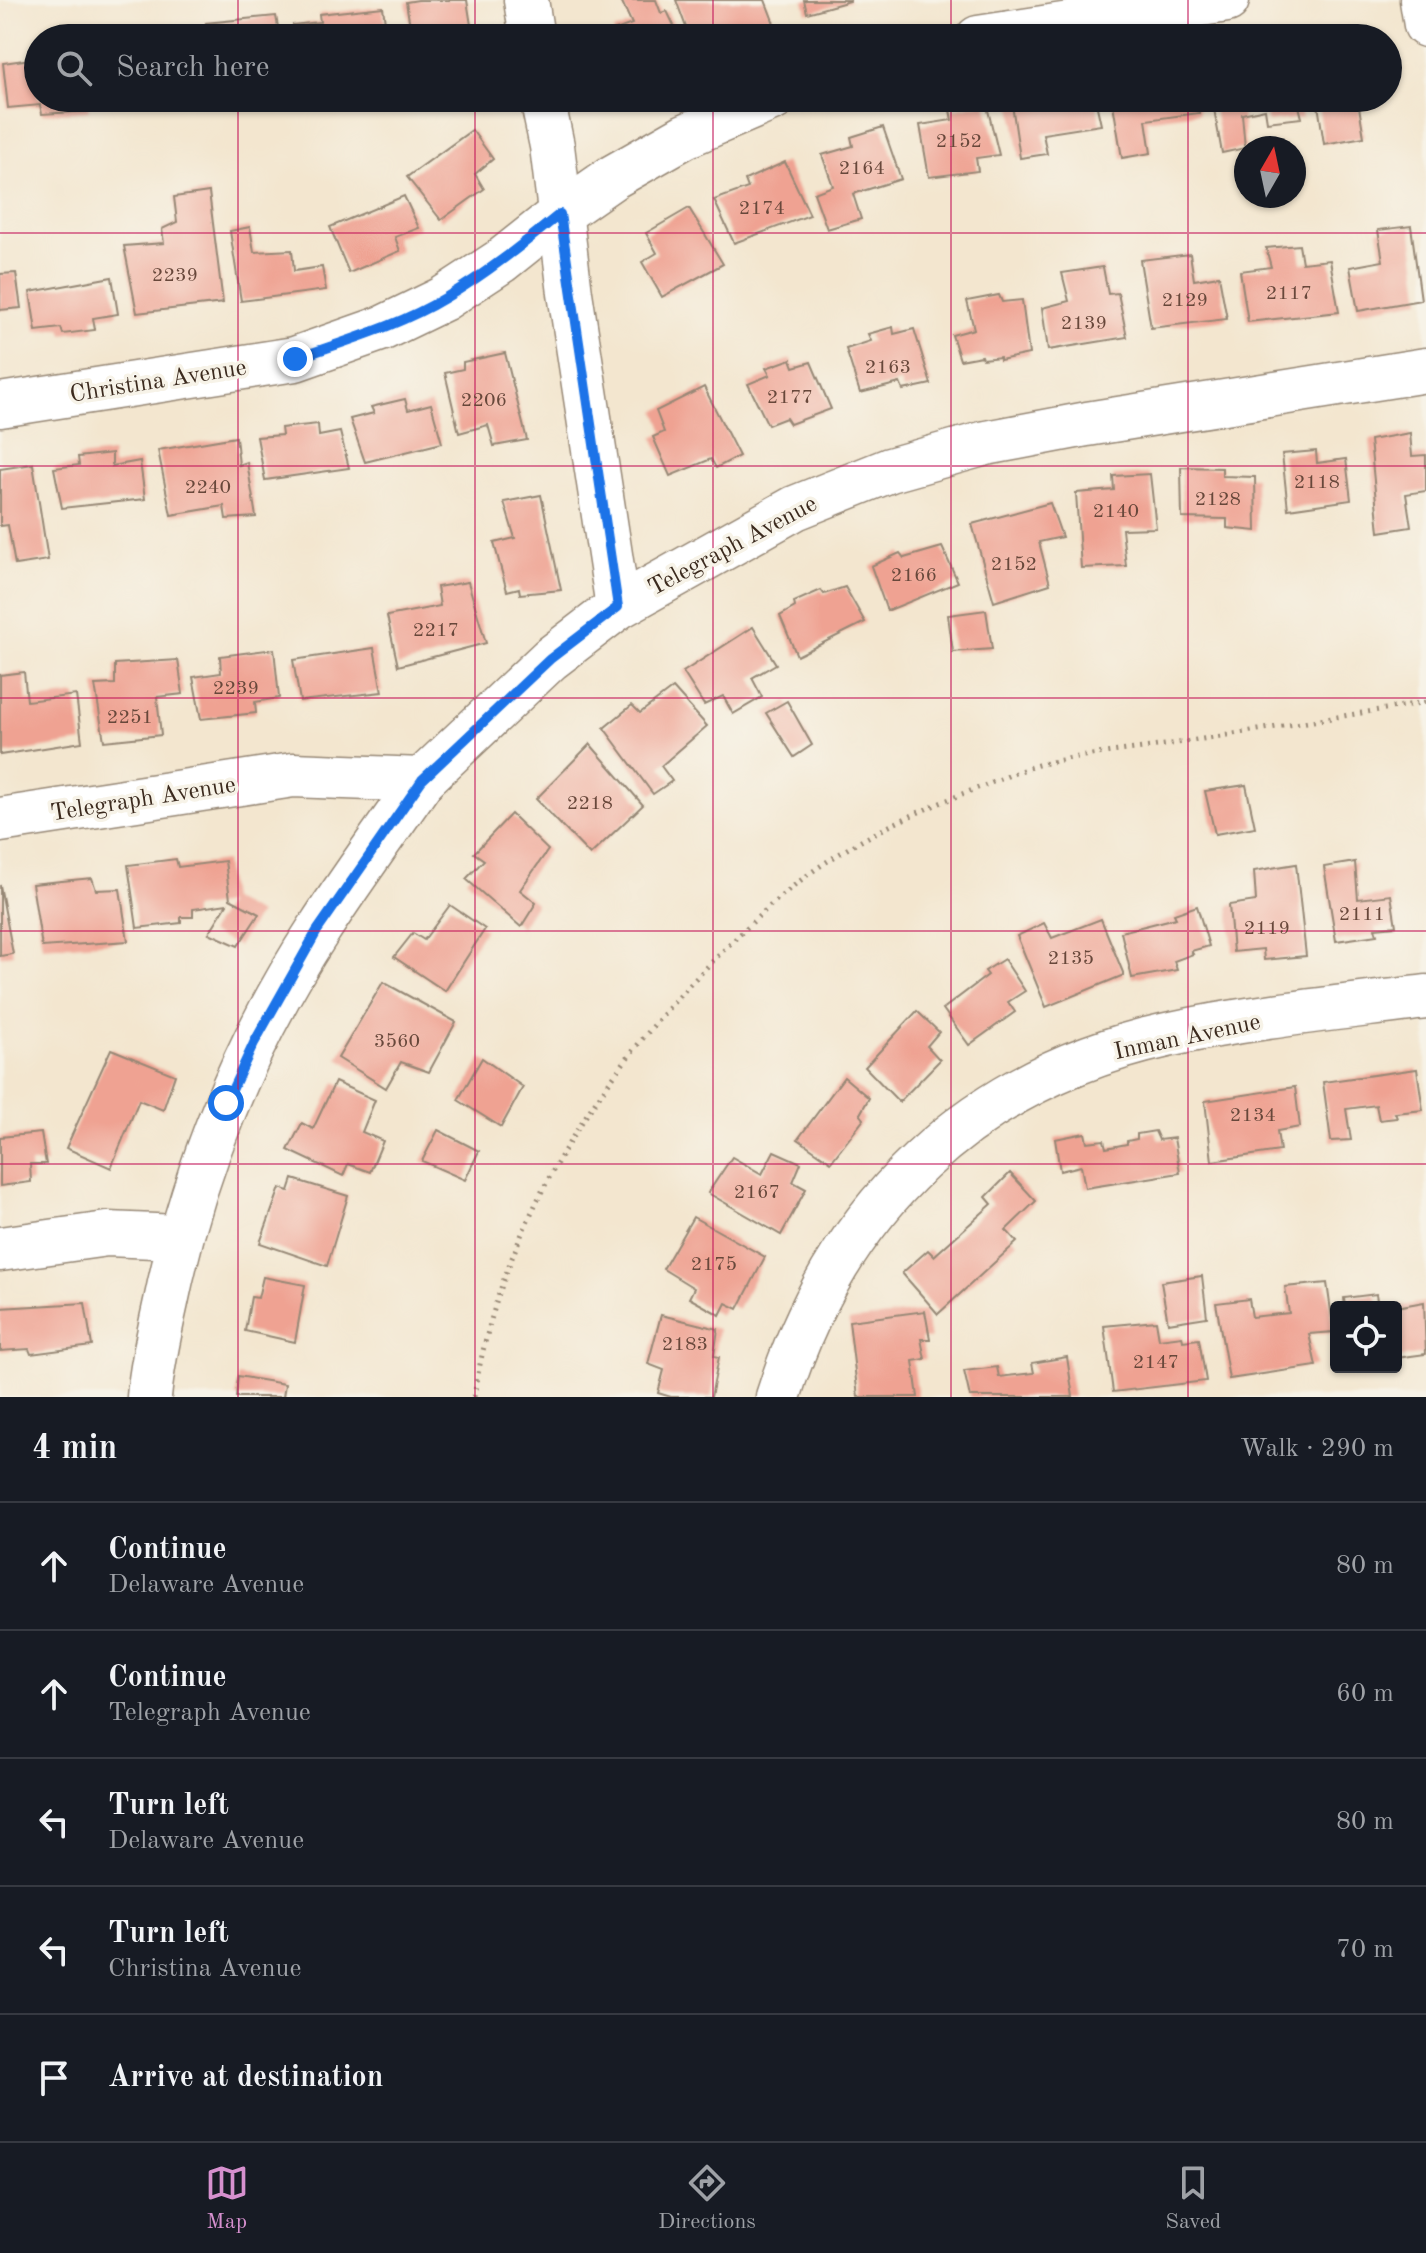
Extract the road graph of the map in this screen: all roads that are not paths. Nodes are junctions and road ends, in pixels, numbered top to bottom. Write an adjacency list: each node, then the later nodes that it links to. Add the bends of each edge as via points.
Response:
1 (526, 0): 4 (street)
2 (1227, 0): 5 (street)
3 (1422, 0): 6 (street)
4 (530, 24)
5 (1070, 24)
6 (1426, 25)
7 (545, 112): 9 (street)
8 (741, 112): 9 (street, Christina Avenue, via 685,136)
9 (560, 214): 11 (street, Christina Avenue, via 443,299 383,328 295,359); 12 (street)
10 (1426, 370): 12 (street, Telegraph Avenue, via 1087,424 986,443 904,466 795,508)
11 (0, 405)
12 (618, 607): 13 (street, Telegraph Avenue, via 550,659)
13 (422, 780): 14 (street, Telegraph Avenue, via 293,775); 16 (street, via 317,931 254,1043)
14 (0, 820)
15 (1426, 997): 19 (street, Inman Avenue, via 1141,1041 1030,1082 979,1112 914,1167 851,1244 807,1320)
16 (179, 1237): 17 (street, via 107,1234); 18 (street)
17 (0, 1249)
18 (149, 1397)
19 (778, 1397)

